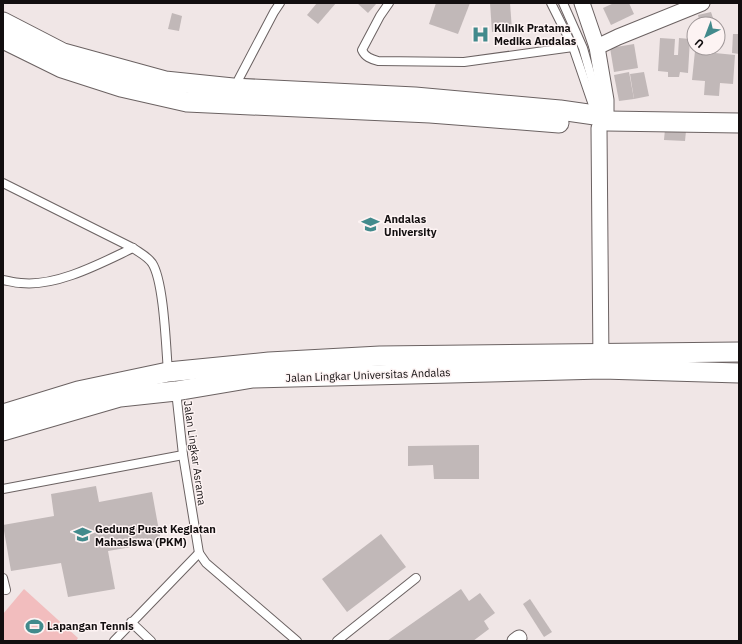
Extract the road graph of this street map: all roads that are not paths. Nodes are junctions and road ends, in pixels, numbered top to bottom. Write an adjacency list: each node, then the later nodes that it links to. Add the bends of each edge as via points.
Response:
1 (280, 3): 12 (lane)
2 (389, 3): 9 (lane, via 362,50 368,58 378,61 464,62)
3 (551, 3): 9 (lane)
4 (563, 3): 14 (lane, via 583,48 597,97)
5 (582, 3): 10 (street)
6 (702, 3): 10 (street)
7 (3, 22): 11 (street, via 63,53)
8 (3, 39): 11 (street, via 62,68 121,87)
9 (573, 47): 14 (lane)
10 (597, 47): 14 (street, via 606,100)
11 (137, 82): 12 (street, via 165,81); 13 (street, via 187,102)
12 (233, 88): 13 (street)
13 (313, 100): 14 (street, via 415,97 560,110)
14 (600, 119): 15 (street); 20 (street)
15 (739, 123)
16 (3, 183): 17 (lane)
17 (133, 248): 18 (lane, via 82,271 49,282 22,284); 22 (lane, via 146,256 153,265 160,290)
18 (3, 280)
19 (739, 352): 20 (street, Jalan Lingkar Universitas Andalas)
20 (601, 361): 21 (street, Jalan Lingkar Universitas Andalas); 23 (street, Jalan Lingkar Universitas Andalas)
21 (380, 365): 22 (street, Jalan Lingkar Universitas Andalas, via 269,362); 24 (street, Jalan Lingkar Universitas Andalas, via 253,378)
22 (168, 372): 25 (street, Jalan Lingkar Universitas Andalas, via 78,391)
23 (739, 373)
24 (176, 390): 26 (street, Jalan Lingkar Universitas Andalas, via 120,396); 27 (lane, Jalan Lingkar Asrama)
25 (3, 414)
26 (3, 431)
27 (183, 455): 28 (lane); 29 (lane, Jalan Lingkar Asrama)
28 (3, 489)
29 (199, 553): 33 (lane); 36 (lane, via 206,563)
30 (3, 578): 32 (lane)
31 (416, 578): 37 (lane)
32 (6, 590)
33 (131, 622): 34 (lane); 35 (lane)
34 (114, 641)
35 (151, 641)
36 (297, 641)
37 (337, 641)

